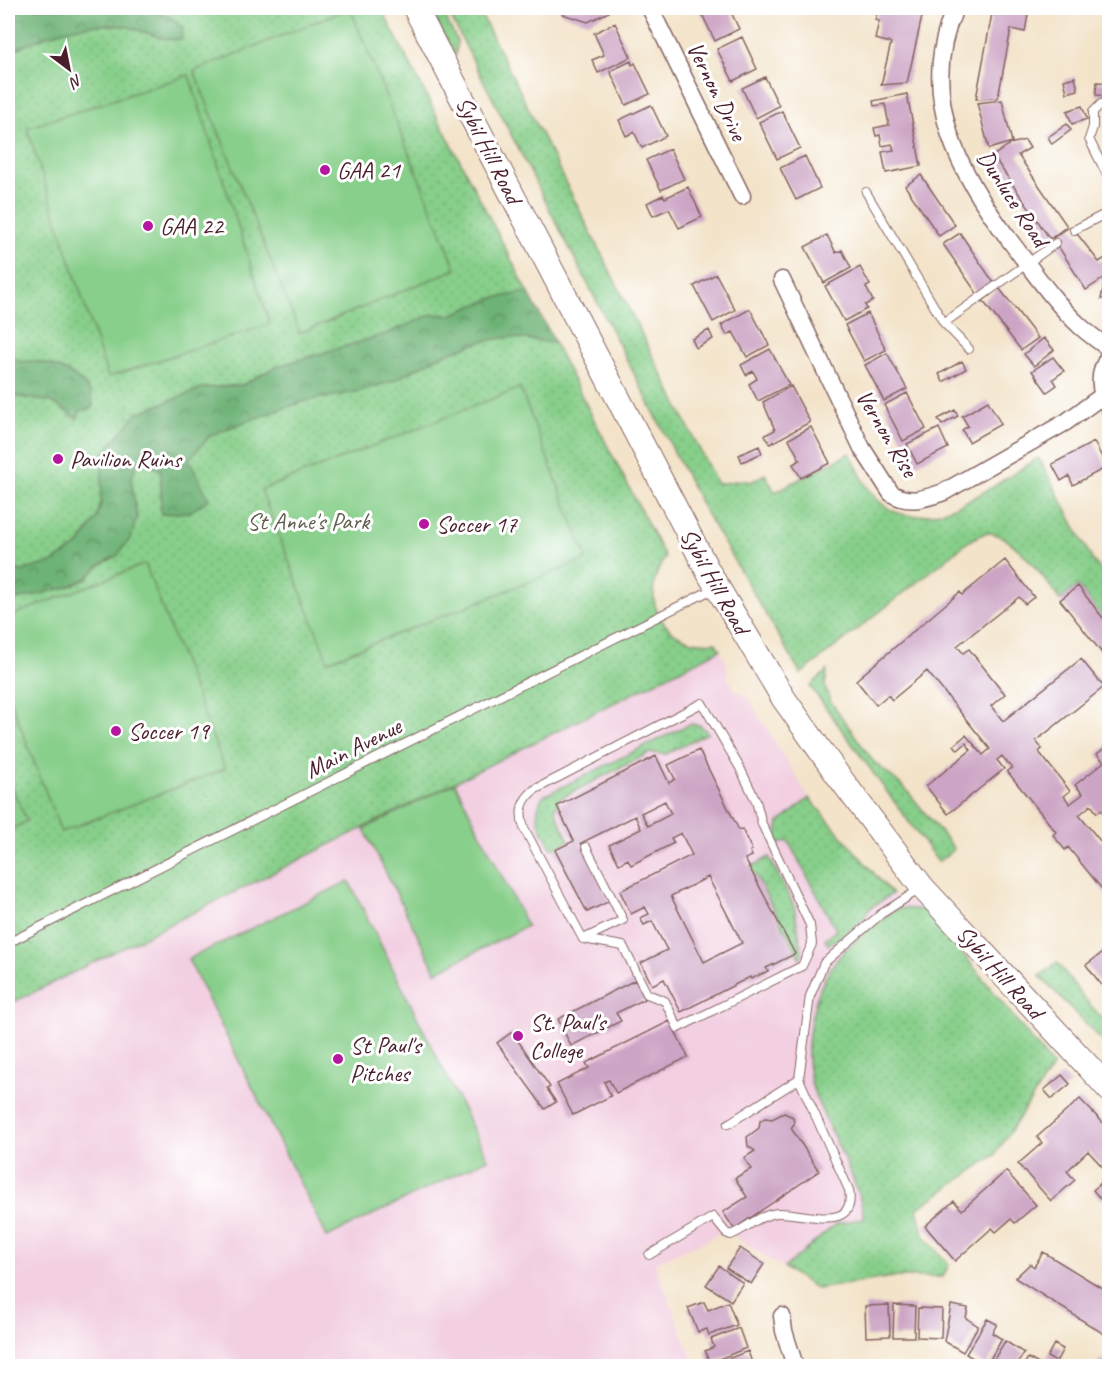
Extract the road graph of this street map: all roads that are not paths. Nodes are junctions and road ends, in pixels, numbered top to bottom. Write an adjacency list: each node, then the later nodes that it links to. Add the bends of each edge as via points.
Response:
1 (415, 8): 18 (main road, Sybil Hill Road)
2 (650, 8): 7 (street, Vernon Drive)
3 (955, 8): 11 (street, Dunluce Road, via 949,21 940,79 950,141 980,199)
4 (1110, 102): 5 (lane, via 1093,112 1089,139)
5 (1110, 180)
6 (866, 192): 13 (lane)
7 (742, 196)
8 (1109, 212): 9 (lane)
9 (1074, 230)
10 (1056, 243): 11 (lane)
11 (1028, 264): 13 (lane); 15 (street, Dunluce Road, via 1081,327)
12 (782, 280): 17 (street, Vernon Rise, via 862,447 898,498 918,500 944,492)
13 (944, 323): 14 (lane)
14 (969, 349)
15 (1110, 349)
16 (1110, 355): 17 (street, via 1101,371)
17 (1106, 403)
18 (716, 587): 20 (main road, Sybil Hill Road, via 819,750); 22 (lane, Main Avenue)
19 (586, 848): 21 (lane, via 623,920)
20 (922, 887): 23 (lane, via 881,914 824,963 810,996); 24 (main road, Sybil Hill Road)
21 (583, 939): 21 (lane, via 623,946 647,994 665,1001 678,1028 802,966 809,955 810,925 740,768 702,703 525,797 520,816 524,828)
22 (8, 943)
23 (799, 1079): 25 (lane); 26 (lane, via 849,1190 851,1203 847,1211 837,1216 767,1215 731,1234 713,1218)
24 (1110, 1090)
25 (728, 1124)
26 (649, 1255)
27 (782, 1316): 28 (street)
28 (795, 1366)

